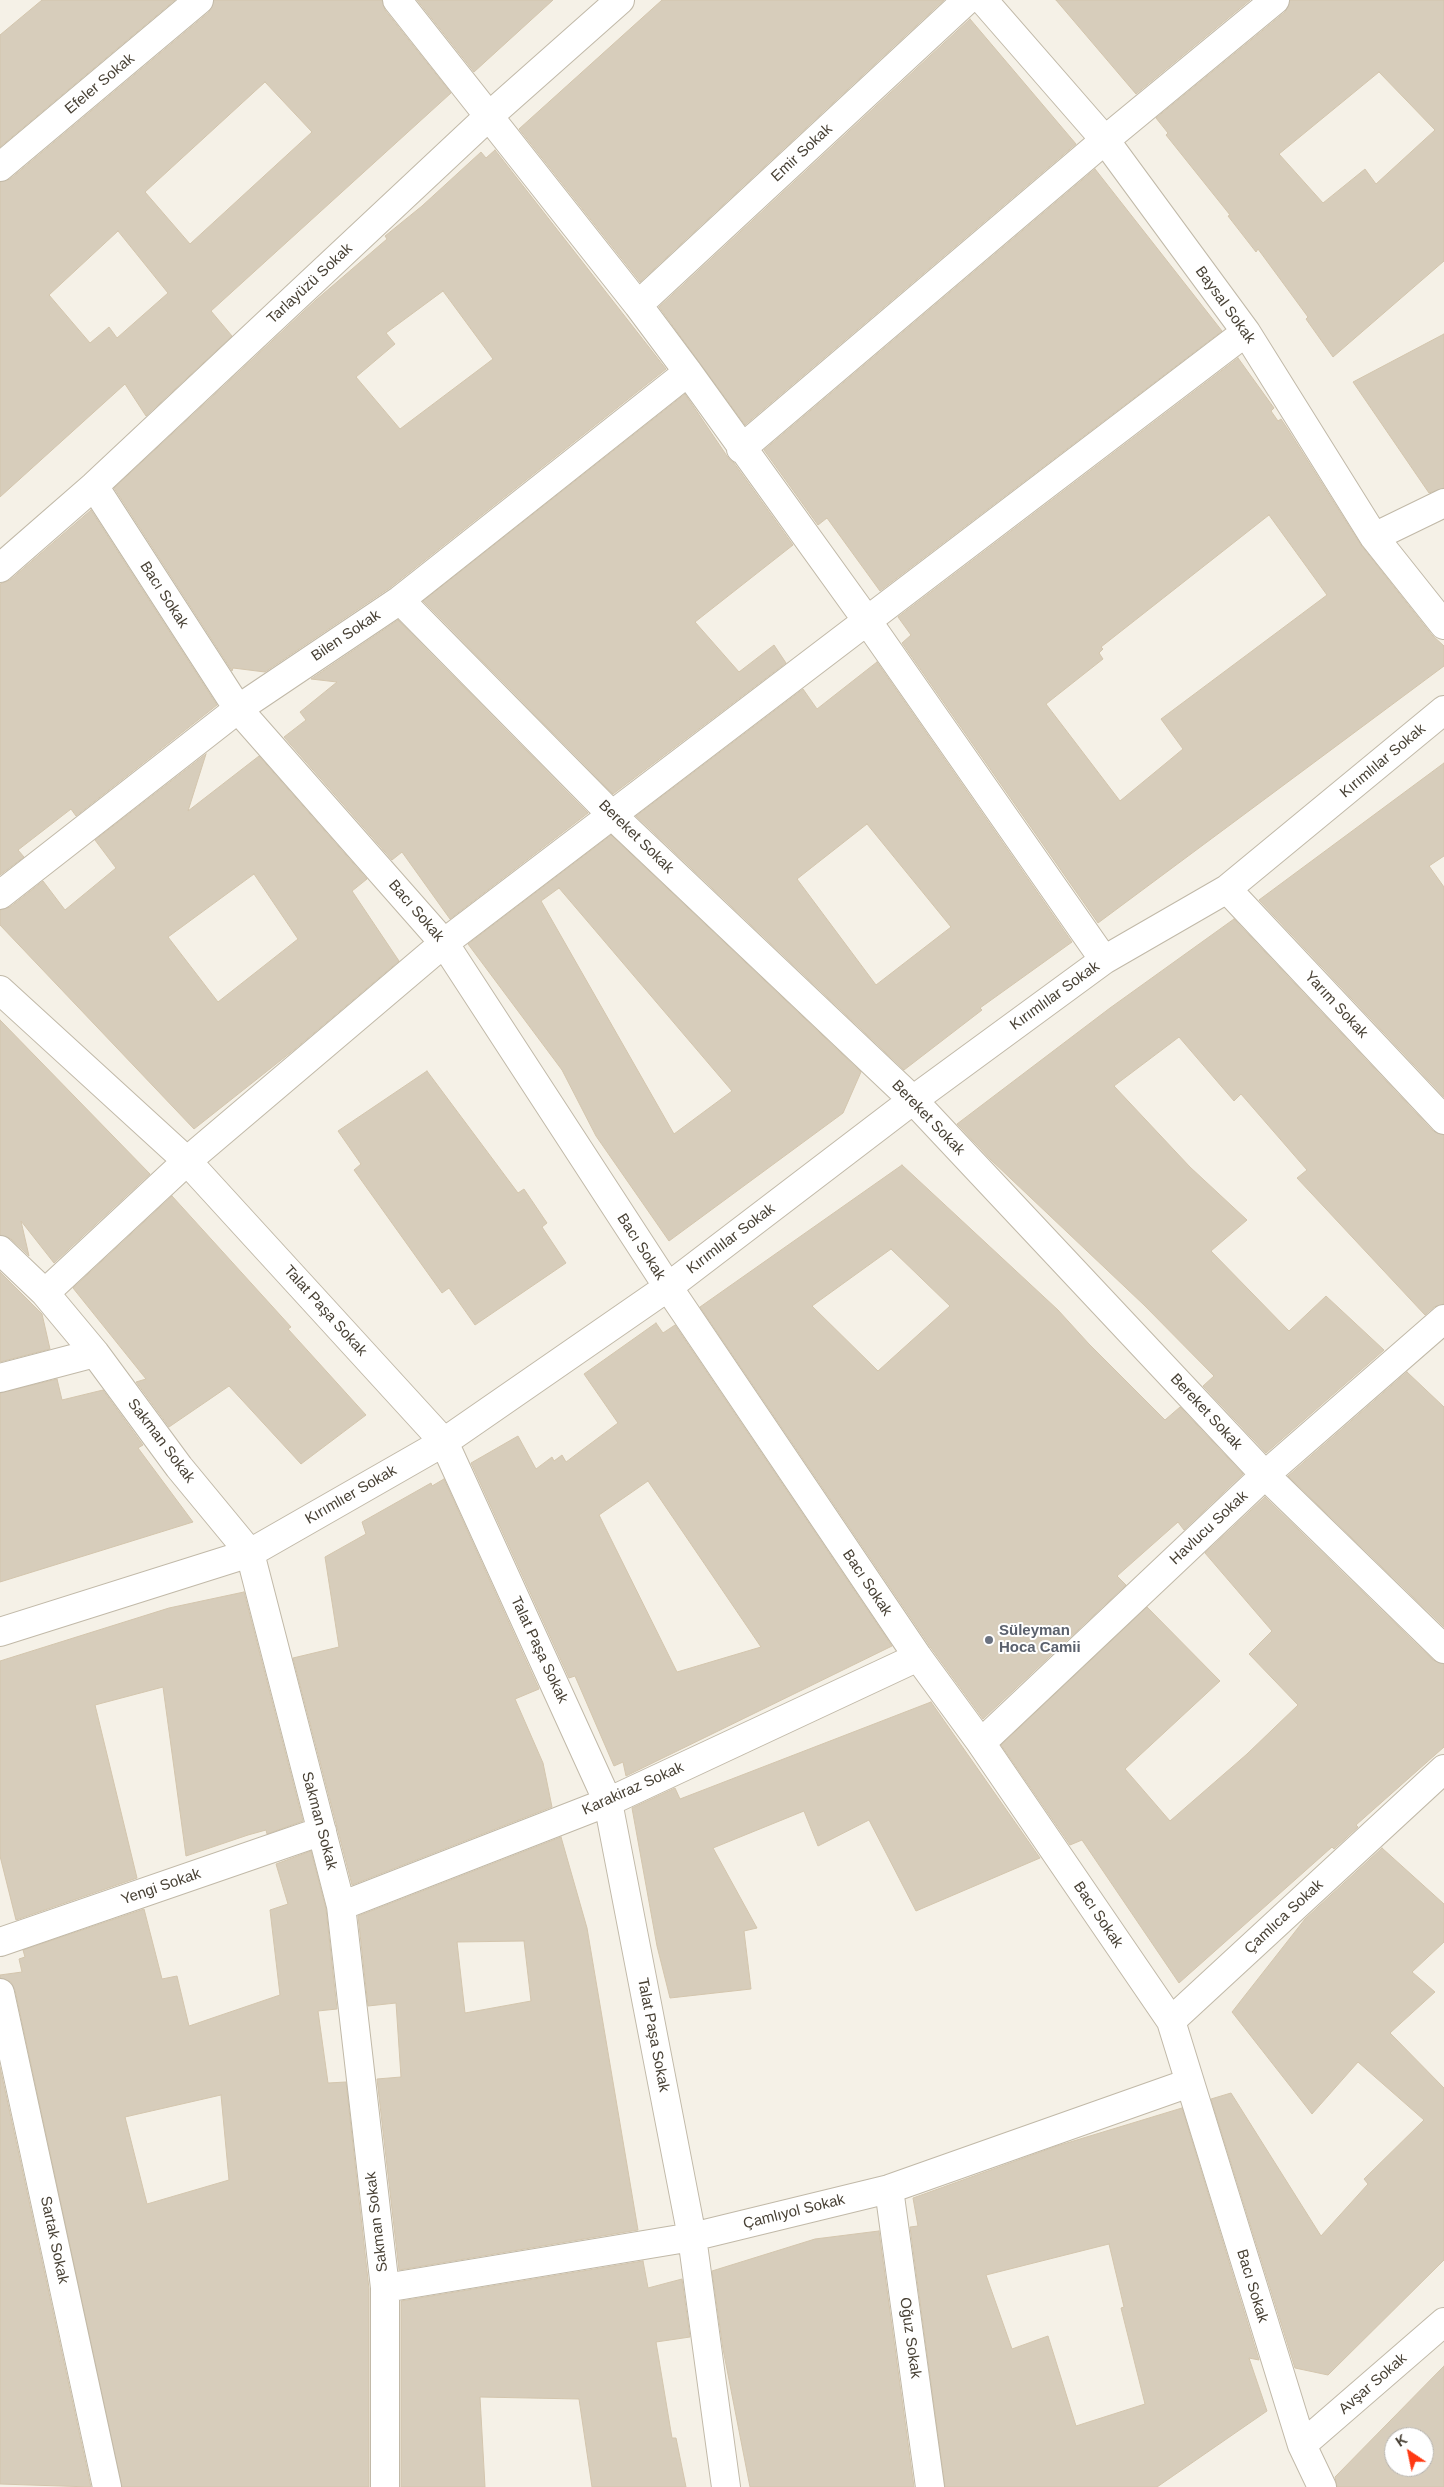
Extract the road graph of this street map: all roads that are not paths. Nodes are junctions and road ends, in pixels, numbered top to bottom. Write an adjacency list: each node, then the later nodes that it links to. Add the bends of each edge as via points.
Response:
1 (199, 0): 9 (street, Efeler Sokak)
2 (397, 0): 7 (street)
3 (620, 0): 7 (street, Tarlayüzü Sokak)
4 (967, 0): 10 (street, Emir Sokak)
5 (983, 0): 8 (street, Baysal Sokak)
6 (1275, 0): 8 (street)
7 (488, 117): 10 (street); 14 (street, Tarlayüzü Sokak)
8 (1105, 140): 11 (street, Baysal Sokak); 13 (street)
9 (0, 167)
10 (638, 305): 12 (street)
11 (1246, 332): 16 (street, Baysal Sokak); 19 (street)
12 (688, 372): 13 (street); 18 (street, Bilen Sokak)
13 (741, 449): 19 (street)
14 (94, 486): 17 (street, Tarlayüzü Sokak); 21 (street, Bacı Sokak)
15 (1444, 503): 16 (street)
16 (1374, 537): 20 (street, Baysal Sokak)
17 (0, 568)
18 (400, 600): 21 (street, Bilen Sokak); 23 (street, Bereket Sokak)
19 (868, 622): 23 (street); 27 (street)
20 (1444, 625)
21 (238, 709): 25 (street, Bilen Sokak); 26 (street, Bacı Sokak)
22 (1444, 710): 24 (street, Kırımlılar Sokak)
23 (612, 815): 26 (street); 29 (street, Bereket Sokak)
24 (1228, 889): 27 (street, Kırımlılar Sokak); 30 (street, Yarım Sokak)
25 (0, 895)
26 (444, 943): 31 (street); 33 (street, Bacı Sokak)
27 (1104, 960): 29 (street, Kırımlılar Sokak)
28 (0, 990): 31 (street, Talat Paşa Sokak)
29 (912, 1100): 33 (street, Kırımlılar Sokak); 39 (street, Bereket Sokak)
30 (1444, 1120)
31 (187, 1161): 34 (street); 38 (street, Talat Paşa Sokak)
32 (0, 1250): 34 (street, Sakman Sokak)
33 (668, 1287): 38 (street, Kırımlıer Sokak); 43 (street, Bacı Sokak)
34 (45, 1293): 36 (street, Sakman Sokak)
35 (1444, 1319): 39 (street, Havlucu Sokak)
36 (95, 1353): 37 (street); 40 (street, Sakman Sokak, via 179,1467)
37 (0, 1378)
38 (444, 1442): 40 (street, Kırımlıer Sokak); 46 (street, Talat Paşa Sokak)
39 (1265, 1475): 42 (street, Bereket Sokak); 44 (street, Havlucu Sokak)
40 (250, 1553): 41 (street, Kırımlıer Sokak); 47 (street, Sakman Sokak)
41 (0, 1632)
42 (1444, 1649)
43 (918, 1657): 44 (street, Bacı Sokak); 46 (street, Karakiraz Sokak)
44 (981, 1744): 51 (street, Bacı Sokak)
45 (1444, 1769): 51 (street, Çamlıca Sokak)
46 (608, 1802): 48 (street, Karakiraz Sokak); 54 (street, Talat Paşa Sokak)
47 (322, 1831): 48 (street, Sakman Sokak); 49 (street, Yengi Sokak)
48 (341, 1906): 55 (street, Sakman Sokak)
49 (0, 1942)
50 (0, 1994): 58 (street, Sartak Sokak)
51 (1171, 2021): 52 (street)
52 (1188, 2083): 53 (street, Çamlıyol Sokak); 57 (street, Bacı Sokak)
53 (889, 2189): 54 (street, Çamlıyol Sokak); 61 (street, Oğuz Sokak)
54 (692, 2237): 55 (street, Çamlıyol Sokak); 60 (street, Talat Paşa Sokak)
55 (385, 2288): 59 (street, Sakman Sokak)
56 (1444, 2322): 57 (street, Avşar Sokak)
57 (1302, 2445): 62 (street, Bacı Sokak)
58 (107, 2487)
59 (385, 2487)
60 (726, 2487)
61 (930, 2487)
62 (1322, 2487)

